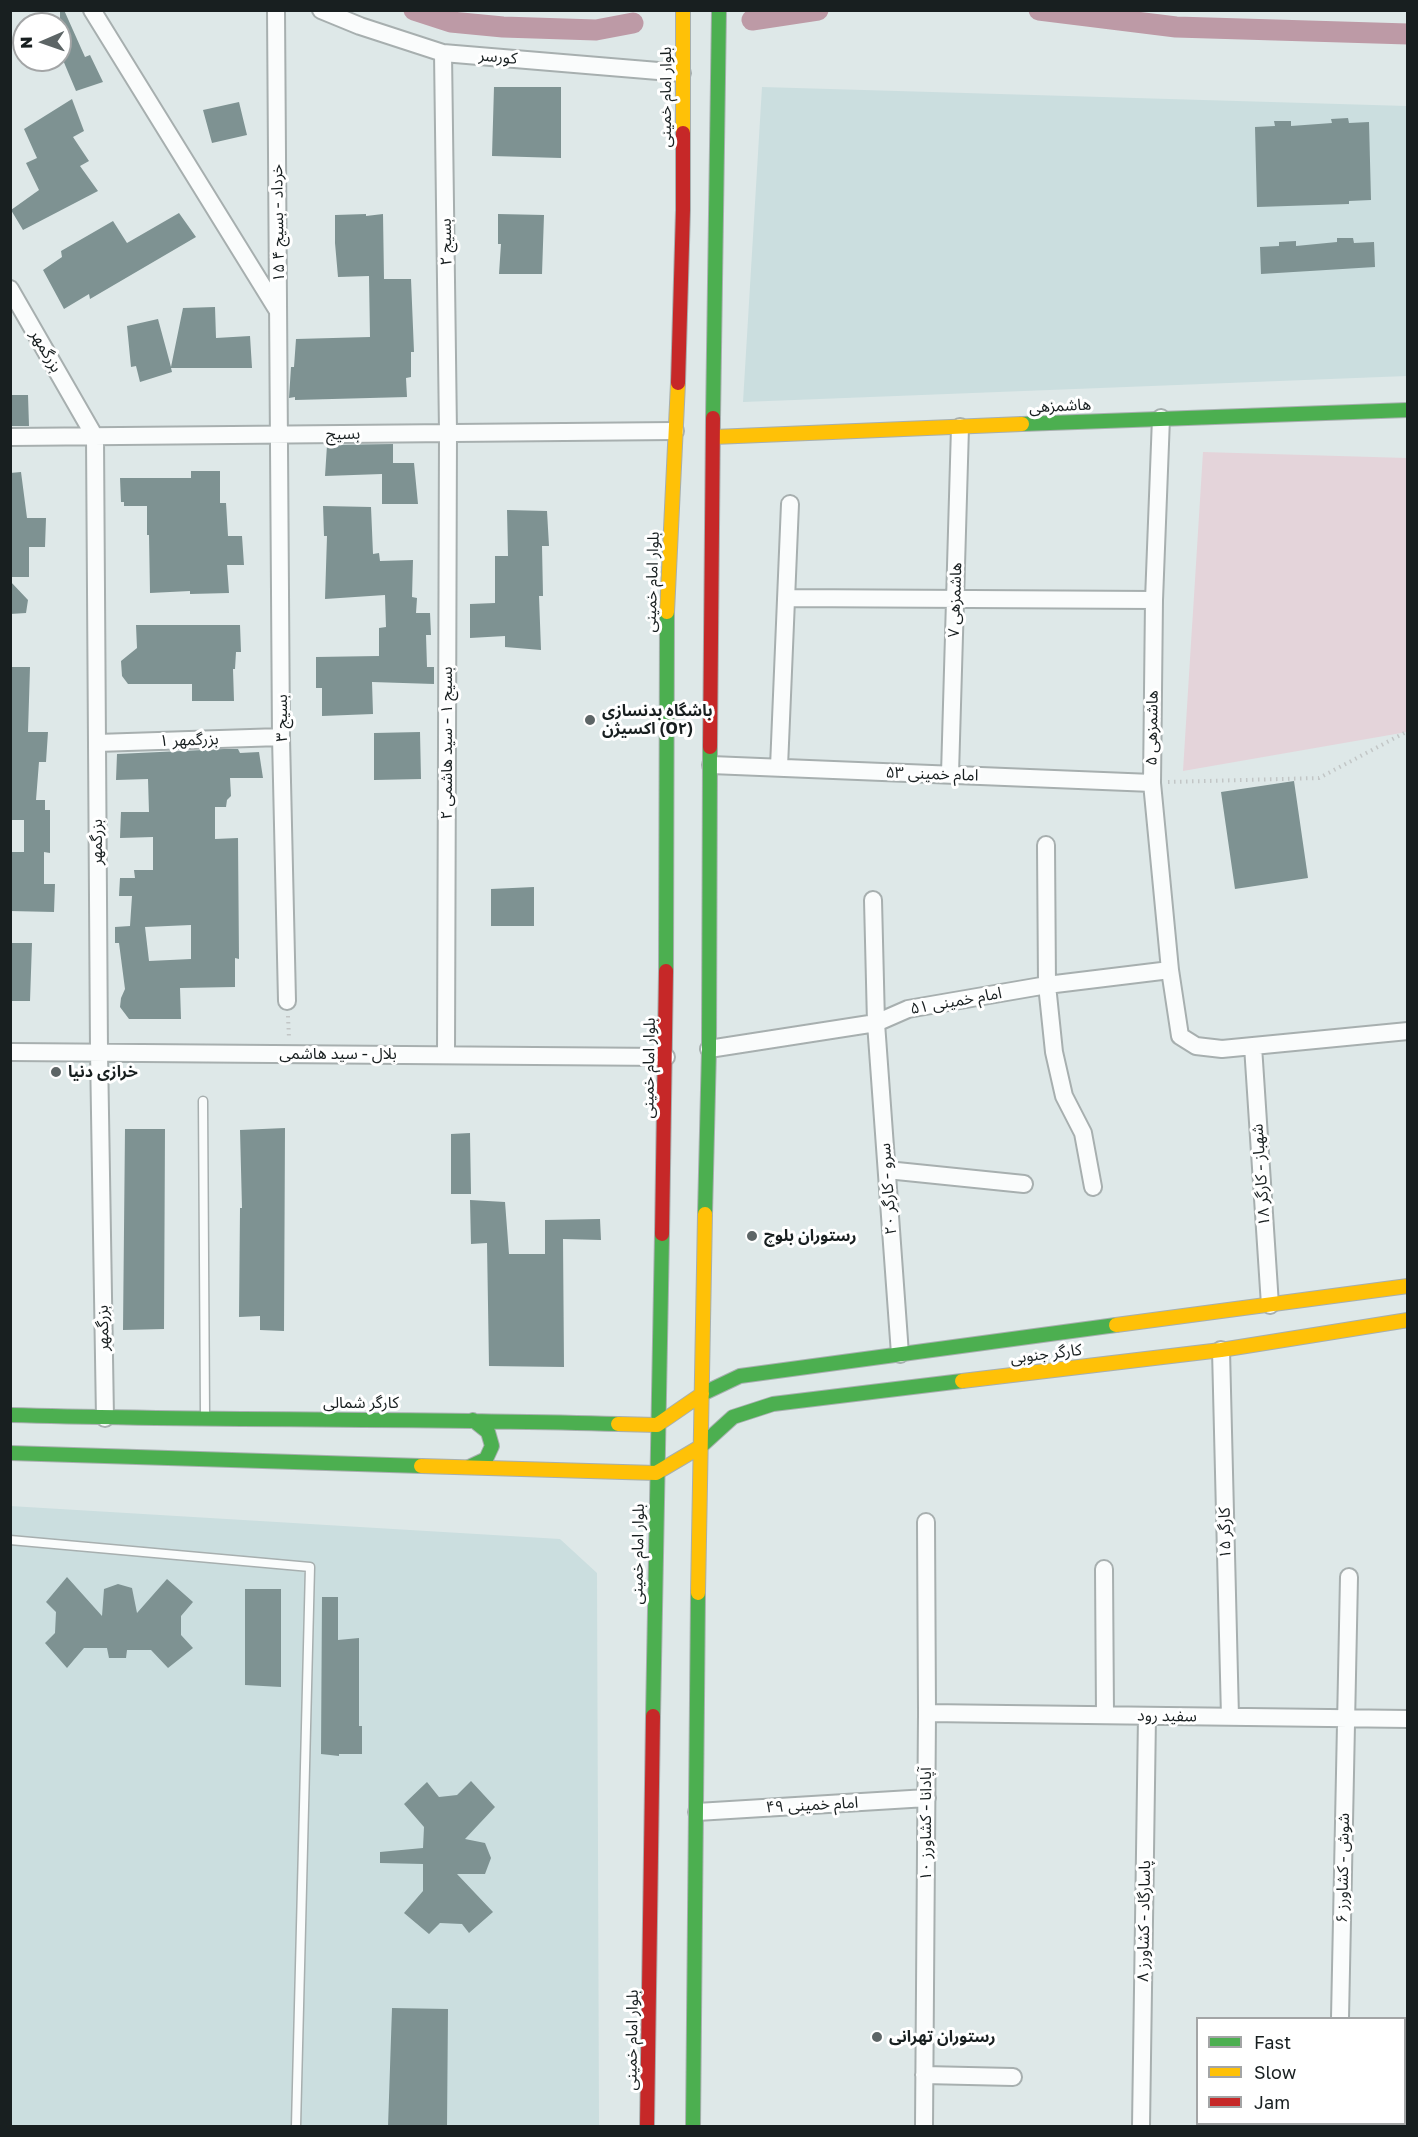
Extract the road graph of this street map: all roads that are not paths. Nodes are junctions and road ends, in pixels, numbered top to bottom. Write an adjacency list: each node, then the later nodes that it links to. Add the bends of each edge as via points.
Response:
1 (92, 10): 9 (street)
2 (276, 10): 9 (street, ۱۵ خرداد - بسیج ۴)
3 (321, 10): 6 (street, کورسر)
4 (683, 10): 7 (main road, بلوار امام خمینی)
5 (721, 14): 18 (main road)
6 (443, 53): 7 (street, کورسر); 14 (street, بسیج ۲)
7 (682, 73): 13 (main road, بلوار امام خمینی)
8 (10, 289): 17 (street, بزرگمهر)
9 (279, 312): 15 (street, ۱۵ خرداد - بسیج ۴)
10 (1407, 410): 11 (main road, هاشمزهی)
11 (1161, 418): 12 (main road, هاشمزهی); 22 (street, هاشمزهی ۵)
12 (960, 427): 18 (main road, هاشمزهی); 21 (street, هاشمزهی ۷)
13 (675, 431): 14 (street, بسیج); 41 (main road, بلوار امام خمینی, via 666,631)
14 (448, 432): 15 (street, بسیج); 40 (street, بسیج ۱ - سید هاشمی ۲)
15 (280, 435): 17 (street, بسیج); 23 (street, بسیج ۳)
16 (10, 437): 17 (street, بسیج)
17 (95, 437): 24 (street, بزرگمهر)
18 (714, 437): 25 (main road)
19 (790, 504): 20 (street)
20 (786, 598): 21 (street); 26 (street)
21 (955, 599): 22 (street); 27 (street, هاشمزهی ۷)
22 (1154, 600): 28 (street, هاشمزهی ۵)
23 (281, 737): 24 (street, بزرگمهر ۱); 33 (street, بسیج ۳)
24 (97, 743): 39 (street, بزرگمهر)
25 (711, 765): 26 (street, امام خمینی ۵۳); 37 (main road)
26 (779, 767): 27 (street, امام خمینی ۵۳)
27 (950, 774): 28 (street, امام خمینی ۵۳)
28 (1152, 783): 31 (street, هاشمزهی ۵)
29 (1046, 845): 32 (street)
30 (873, 900): 34 (street, سرو - کارگر ۲۰)
31 (1170, 970): 32 (street, امام خمینی ۵۱); 36 (street, هاشمزهی ۵, via 1180,1036 1196,1046)
32 (1047, 985): 34 (street, امام خمینی ۵۱, via 908,1009); 45 (street, via 1054,1052 1064,1095 1083,1133)
33 (287, 1001)
34 (876, 1023): 37 (street, امام خمینی ۵۱); 43 (street, سرو - کارگر ۲۰)
35 (1407, 1031): 36 (street)
36 (1253, 1046): 47 (street, شهباز - کارگر ۱۸)
37 (709, 1049): 51 (main road)
38 (10, 1052): 39 (street, بلال - سید هاشمی)
39 (99, 1052): 40 (street, بلال - سید هاشمی); 53 (street, بزرگمهر)
40 (447, 1055): 41 (street, بلال - سید هاشمی)
41 (666, 1057): 56 (main road, بلوار امام خمینی)
42 (203, 1101): 54 (lane)
43 (887, 1170): 44 (street); 50 (street, سرو - کارگر ۲۰)
44 (1024, 1184)
45 (1093, 1187)
46 (1407, 1286): 47 (main road, کارگر جنوبی)
47 (1270, 1305): 50 (main road, کارگر جنوبی, via 1217,1316)
48 (1407, 1320): 49 (main road, کارگر جنوبی)
49 (1220, 1345): 57 (main road, کارگر جنوبی, via 773,1404 733,1417); 68 (street, کارگر ۱۵)
50 (900, 1354): 51 (main road, کارگر جنوبی, via 740,1376)
51 (702, 1394): 56 (main road); 57 (main road)
52 (10, 1415): 53 (main road, کارگر شمالی)
53 (105, 1418): 54 (main road, کارگر شمالی)
54 (205, 1418): 55 (main road, کارگر شمالی)
55 (473, 1420): 56 (main road, کارگر شمالی); 59 (main road, via 491,1434 492,1446 489,1456)
56 (657, 1425): 60 (main road, بلوار امام خمینی)
57 (700, 1447): 60 (main road); 72 (main road)
58 (10, 1453): 59 (main road)
59 (469, 1467): 60 (main road)
60 (656, 1473): 77 (main road, بلوار امام خمینی)
61 (926, 1522): 65 (street, آپادانا - کشاورز ۱۰)
62 (10, 1540): 76 (lane, via 310,1568)
63 (1104, 1569): 66 (street)
64 (1349, 1576): 69 (street, شوش - کشاورز ۶)
65 (927, 1713): 66 (street, سفید رود); 71 (street, آپادانا - کشاورز ۱۰)
66 (1105, 1715): 67 (street, سفید رود)
67 (1147, 1716): 68 (street, سفید رود); 80 (street, پاسارگاد - کشاورز ۸)
68 (1230, 1717): 69 (street, سفید رود)
69 (1347, 1718): 70 (street, سفید رود); 73 (street, شوش - کشاورز ۶)
70 (1407, 1719)
71 (927, 1798): 72 (street, امام خمینی ۴۹); 74 (street, آپادانا - کشاورز ۱۰)
72 (697, 1812): 78 (main road)
73 (1340, 2017)
74 (924, 2075): 75 (street); 79 (street, آپادانا - کشاورز ۱۰)
75 (1013, 2077)
76 (296, 2127)
77 (647, 2127)
78 (693, 2127)
79 (924, 2127)
80 (1141, 2127)

